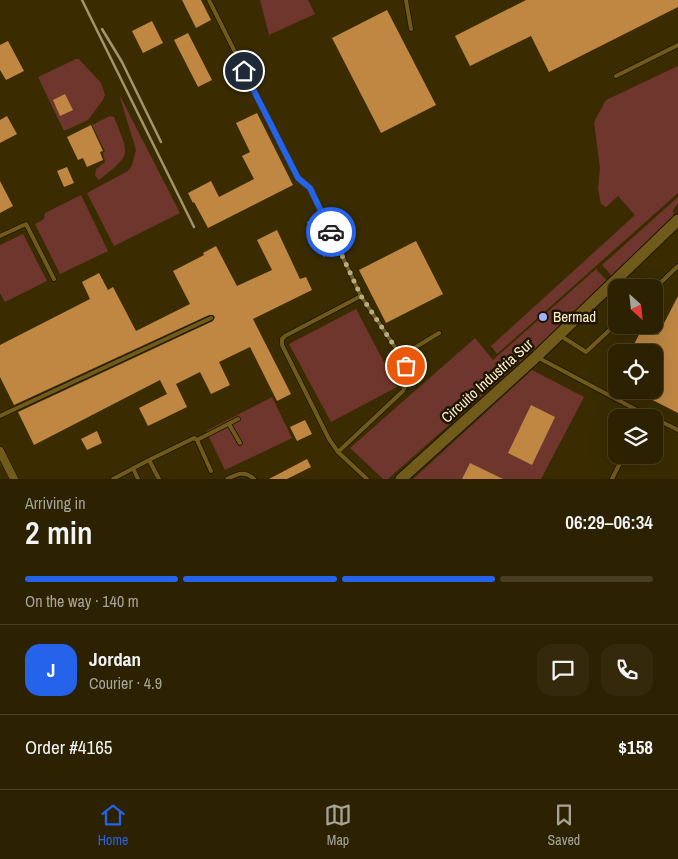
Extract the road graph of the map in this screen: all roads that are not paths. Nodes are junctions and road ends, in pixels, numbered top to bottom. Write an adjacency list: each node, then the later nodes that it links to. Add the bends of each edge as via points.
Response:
1 (209, 0): 11 (lane, via 298,178 310,188)
2 (406, 0): 3 (lane)
3 (411, 29)
4 (678, 45): 5 (lane)
5 (616, 76)
6 (678, 220): 15 (main road, Circuito Industria Sur)
7 (0, 236): 9 (lane, via 26,224)
8 (678, 266): 10 (lane)
9 (54, 279)
10 (663, 280)
11 (361, 296): 16 (lane); 27 (lane, via 282,339 282,345 328,439)
12 (211, 318): 19 (lane)
13 (608, 331): 15 (lane, via 586,352)
14 (438, 333): 16 (lane)
15 (559, 334): 17 (main road, Circuito Industria Sur)
16 (401, 356): 27 (lane, via 407,373 403,391)
17 (536, 357): 18 (lane); 39 (main road, Circuito Industria Sur)
18 (630, 409)
19 (0, 416)
20 (238, 419): 22 (lane)
21 (663, 423): 23 (lane)
22 (229, 424): 24 (lane); 25 (lane)
23 (678, 430)
24 (197, 440): 28 (lane, via 192,438); 31 (lane)
25 (240, 443)
26 (0, 451): 32 (street)
27 (338, 452): 38 (lane)
28 (149, 460): 30 (lane); 35 (lane)
29 (620, 464): 40 (lane)
30 (133, 468): 33 (lane); 34 (lane)
31 (211, 471)
32 (14, 479)
33 (113, 479)
34 (138, 479)
35 (159, 479)
36 (227, 479): 37 (lane, via 243,473)
37 (254, 479)
38 (368, 479)
39 (401, 479)
40 (612, 479)

